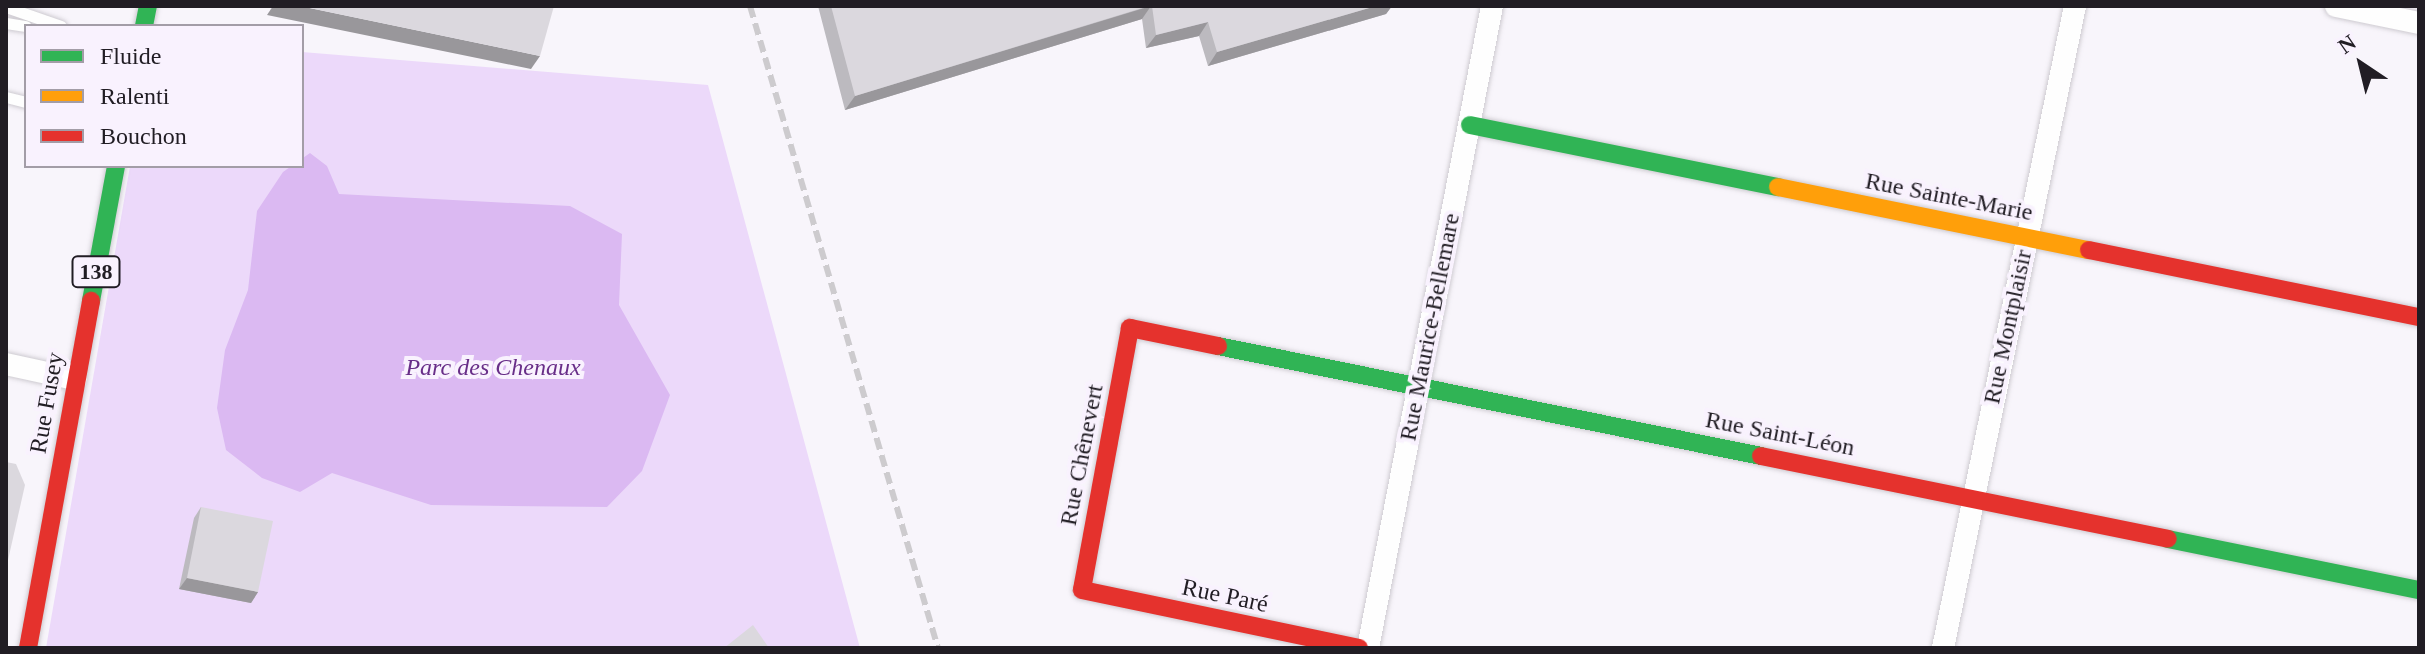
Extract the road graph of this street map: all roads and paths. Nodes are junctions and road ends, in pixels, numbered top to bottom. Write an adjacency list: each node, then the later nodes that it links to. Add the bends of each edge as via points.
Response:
1 (1492, 6): 7 (street, Rue Maurice-Bellemare)
2 (2075, 6): 9 (street, Rue Montplaisir)
3 (2336, 6): 5 (street)
4 (6, 7): 6 (lane)
5 (2419, 23)
6 (55, 24)
7 (1470, 125): 9 (street, Rue Sainte-Marie); 14 (street, Rue Maurice-Bellemare)
8 (116, 168): 13 (street, Rue Fusey / 138)
9 (2027, 236): 10 (street, Rue Sainte-Marie); 15 (street, Rue Montplaisir)
10 (2419, 317)
11 (1130, 328): 14 (street, Rue Saint-Léon); 16 (street, Rue Chênevert)
12 (6, 364): 13 (street)
13 (75, 379): 18 (street, Rue Fusey / 138)
14 (1418, 386): 15 (street, Rue Saint-Léon); 20 (street, Rue Maurice-Bellemare)
15 (1972, 497): 17 (street, Rue Saint-Léon); 21 (street, Rue Montplaisir)
16 (1082, 590): 19 (street, Rue Paré)
17 (2419, 590)
18 (28, 648)
19 (1359, 648)
20 (1368, 648)
21 (1943, 648)

